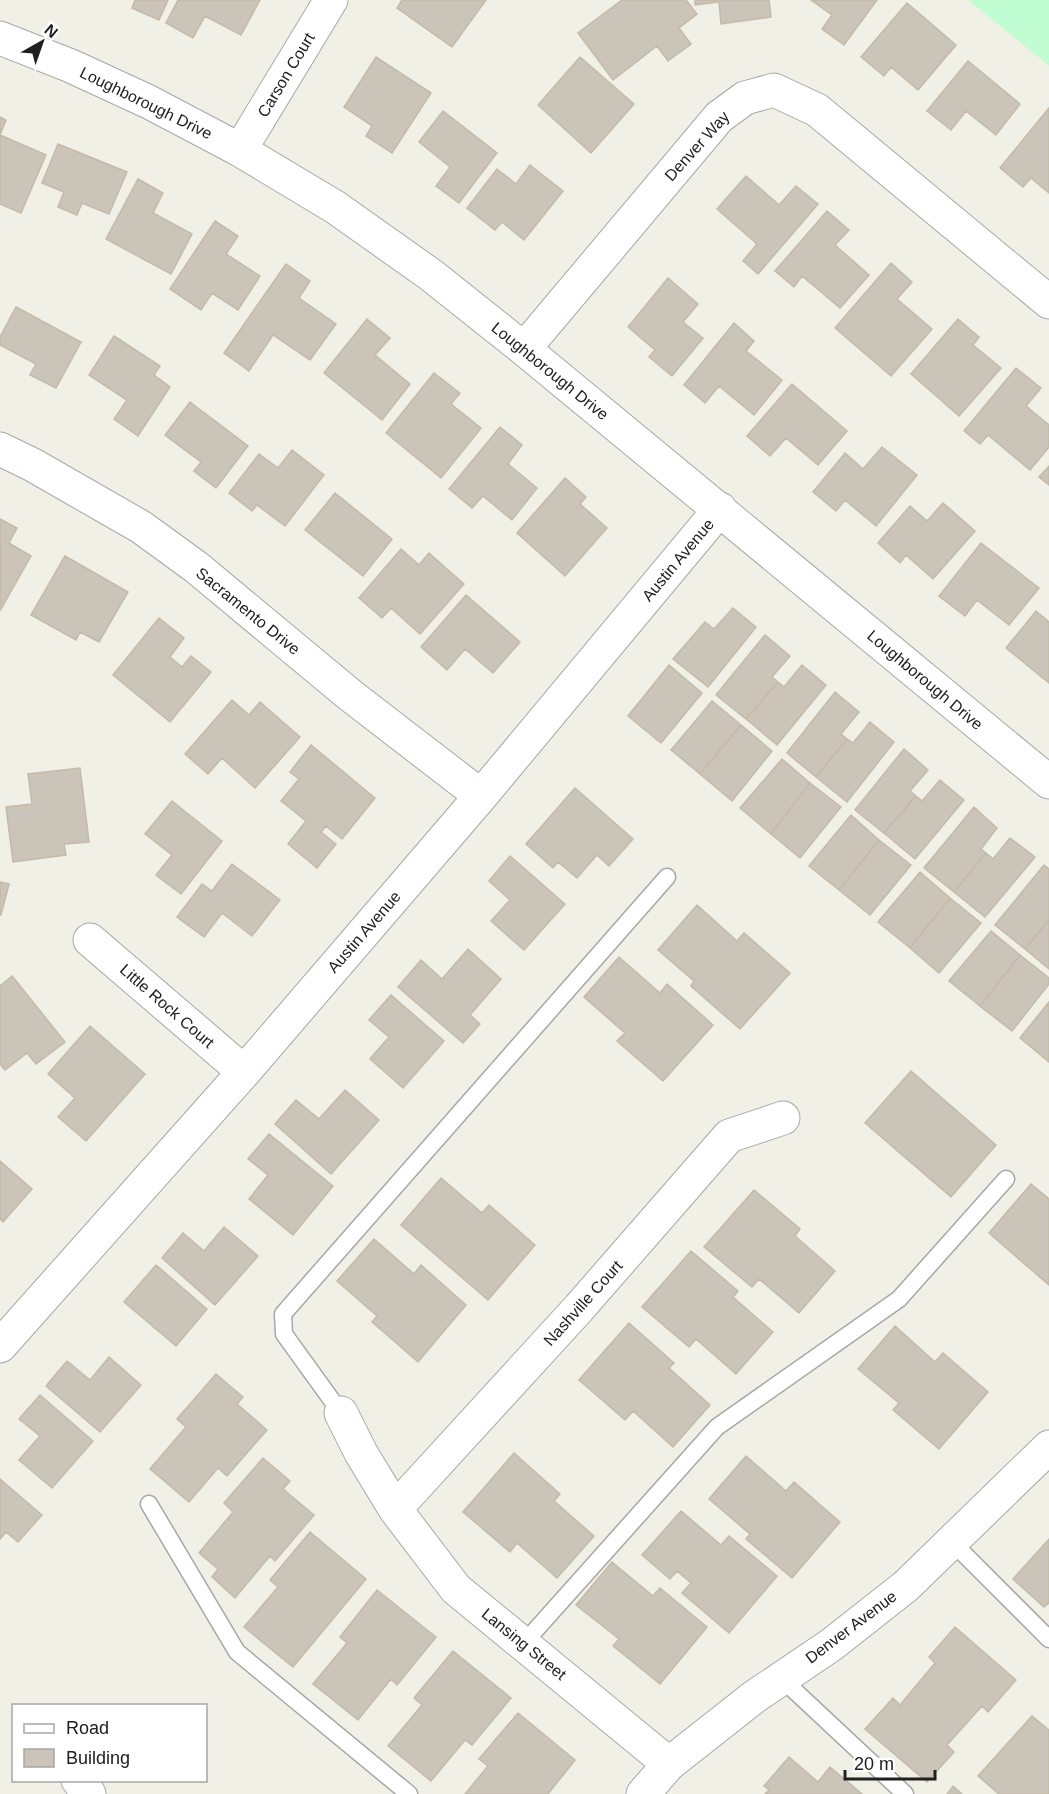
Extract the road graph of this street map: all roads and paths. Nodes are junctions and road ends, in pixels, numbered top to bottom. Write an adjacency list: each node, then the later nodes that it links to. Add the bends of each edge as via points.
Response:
1 (331, 0): 3 (street, Carson Court)
2 (0, 38): 3 (street, Loughborough Drive, via 149,102)
3 (240, 150): 5 (street, Loughborough Drive, via 335,207 431,275)
4 (1049, 302): 5 (street, Denver Way, via 817,110 774,90 745,98 718,117)
5 (524, 349): 7 (street, Loughborough Drive)
6 (0, 449): 9 (street, Sacramento Drive, via 141,527)
7 (720, 509): 8 (street, Loughborough Drive); 9 (street, Austin Avenue)
8 (1049, 782)
9 (481, 796): 12 (street, Austin Avenue)
10 (667, 877): 16 (lane, via 283,1314 284,1334)
11 (90, 940): 12 (street, Little Rock Court)
12 (243, 1072): 15 (street, Austin Avenue)
13 (783, 1118): 19 (street, Nashville Court, via 729,1136)
14 (1006, 1179): 22 (lane, via 899,1299 717,1427)
15 (0, 1346)
16 (341, 1413): 19 (street, Lansing Street)
17 (1049, 1447): 20 (street, Denver Avenue)
18 (149, 1504): 27 (lane, via 237,1652)
19 (395, 1509): 22 (street, Lansing Street, via 456,1589)
20 (952, 1542): 21 (lane); 23 (street, Denver Avenue, via 906,1586 831,1645)
21 (1049, 1639)
22 (523, 1644): 24 (street, Lansing Street)
23 (781, 1678): 24 (street, Denver Avenue); 29 (lane)
24 (669, 1764): 28 (street, Denver Avenue)
25 (80, 1782): 26 (street)
26 (89, 1794)
27 (409, 1794)
28 (643, 1794)
29 (905, 1794)

